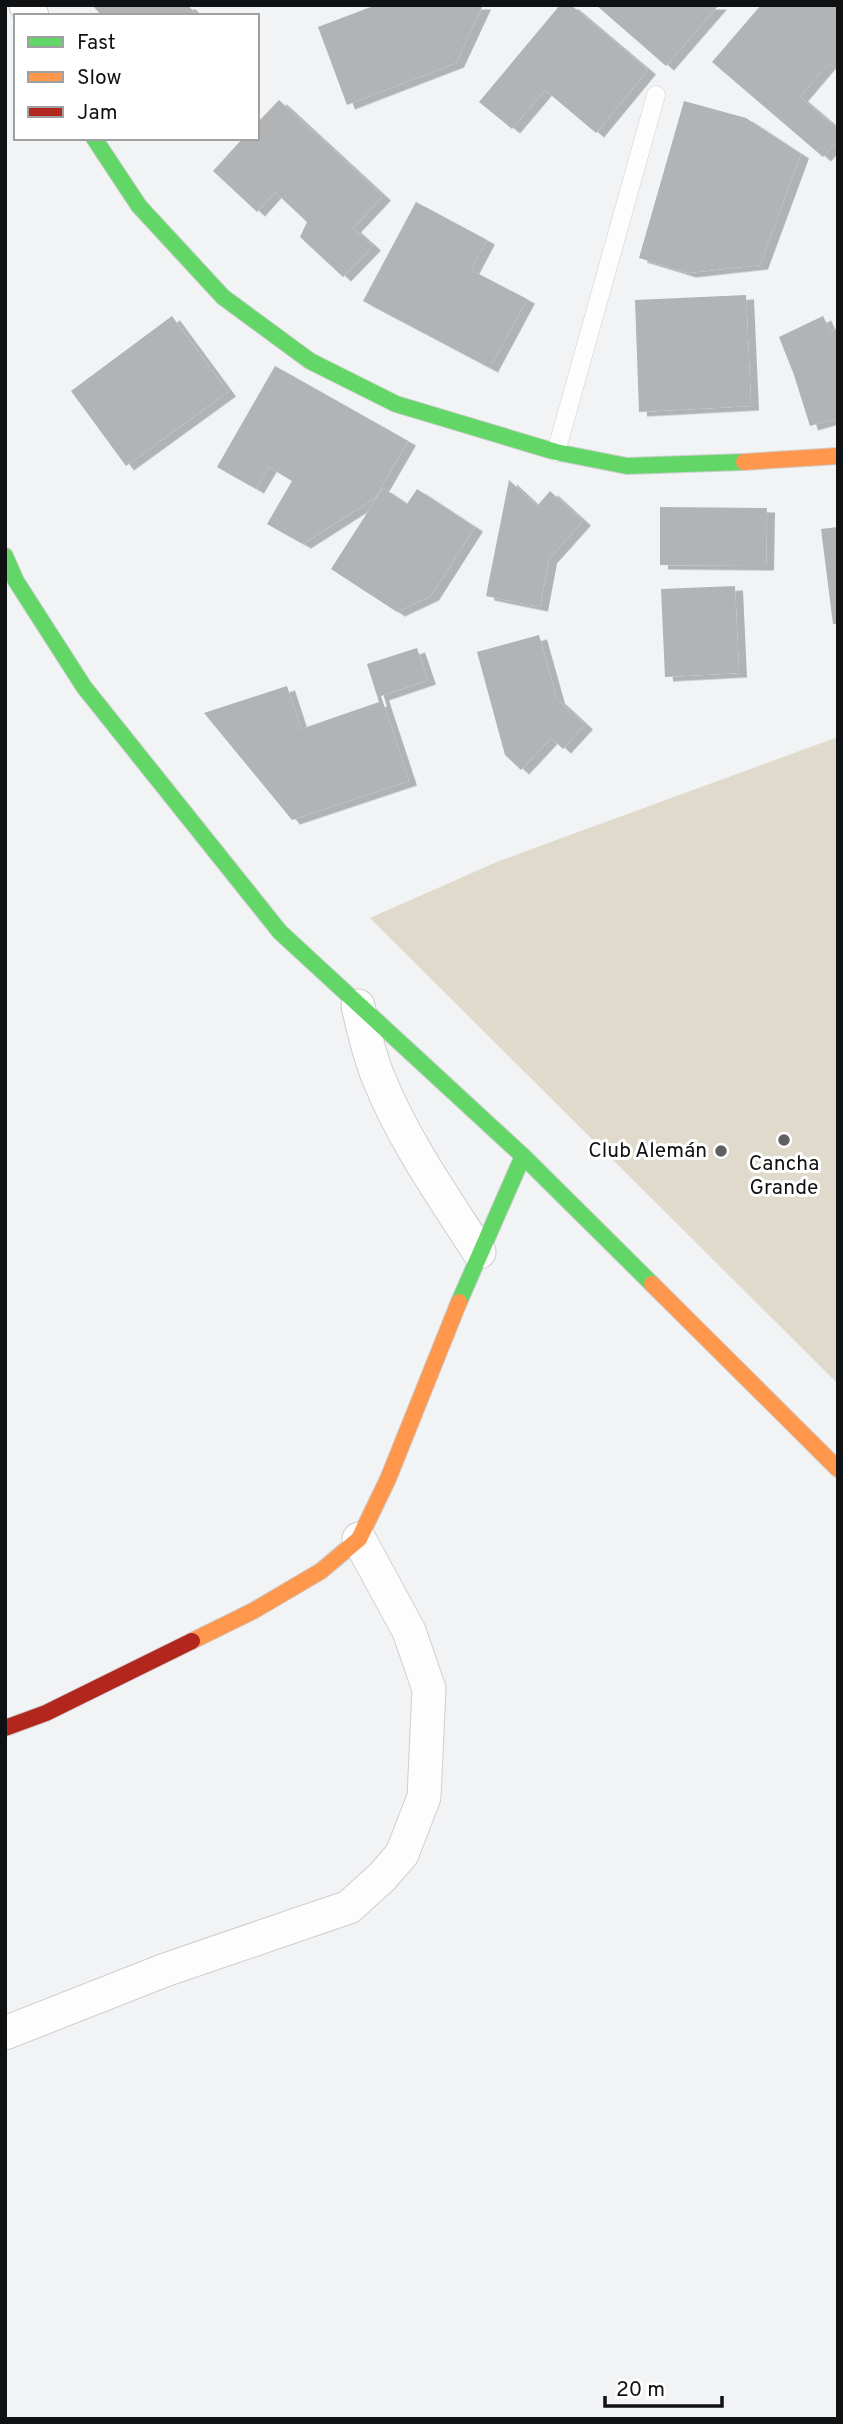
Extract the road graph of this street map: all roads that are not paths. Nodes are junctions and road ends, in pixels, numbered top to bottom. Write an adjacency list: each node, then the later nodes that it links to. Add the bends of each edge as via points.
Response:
1 (656, 95): 3 (lane)
2 (95, 140): 3 (street, via 139,206 223,297 310,360 396,404)
3 (556, 452): 4 (street, via 627,466)
4 (838, 456)
5 (5, 556): 6 (street, via 16,582 108,718 280,932)
6 (358, 1006): 7 (street); 8 (street, via 378,1078 396,1115 422,1165)
7 (523, 1156): 8 (street); 9 (street)
8 (479, 1252): 10 (street, via 388,1479)
9 (838, 1469)
10 (359, 1539): 11 (street, via 321,1571 253,1611 46,1713); 12 (street, via 409,1631 429,1689 424,1797 402,1854 349,1907 165,1970)
11 (5, 1728)
12 (5, 2033)

